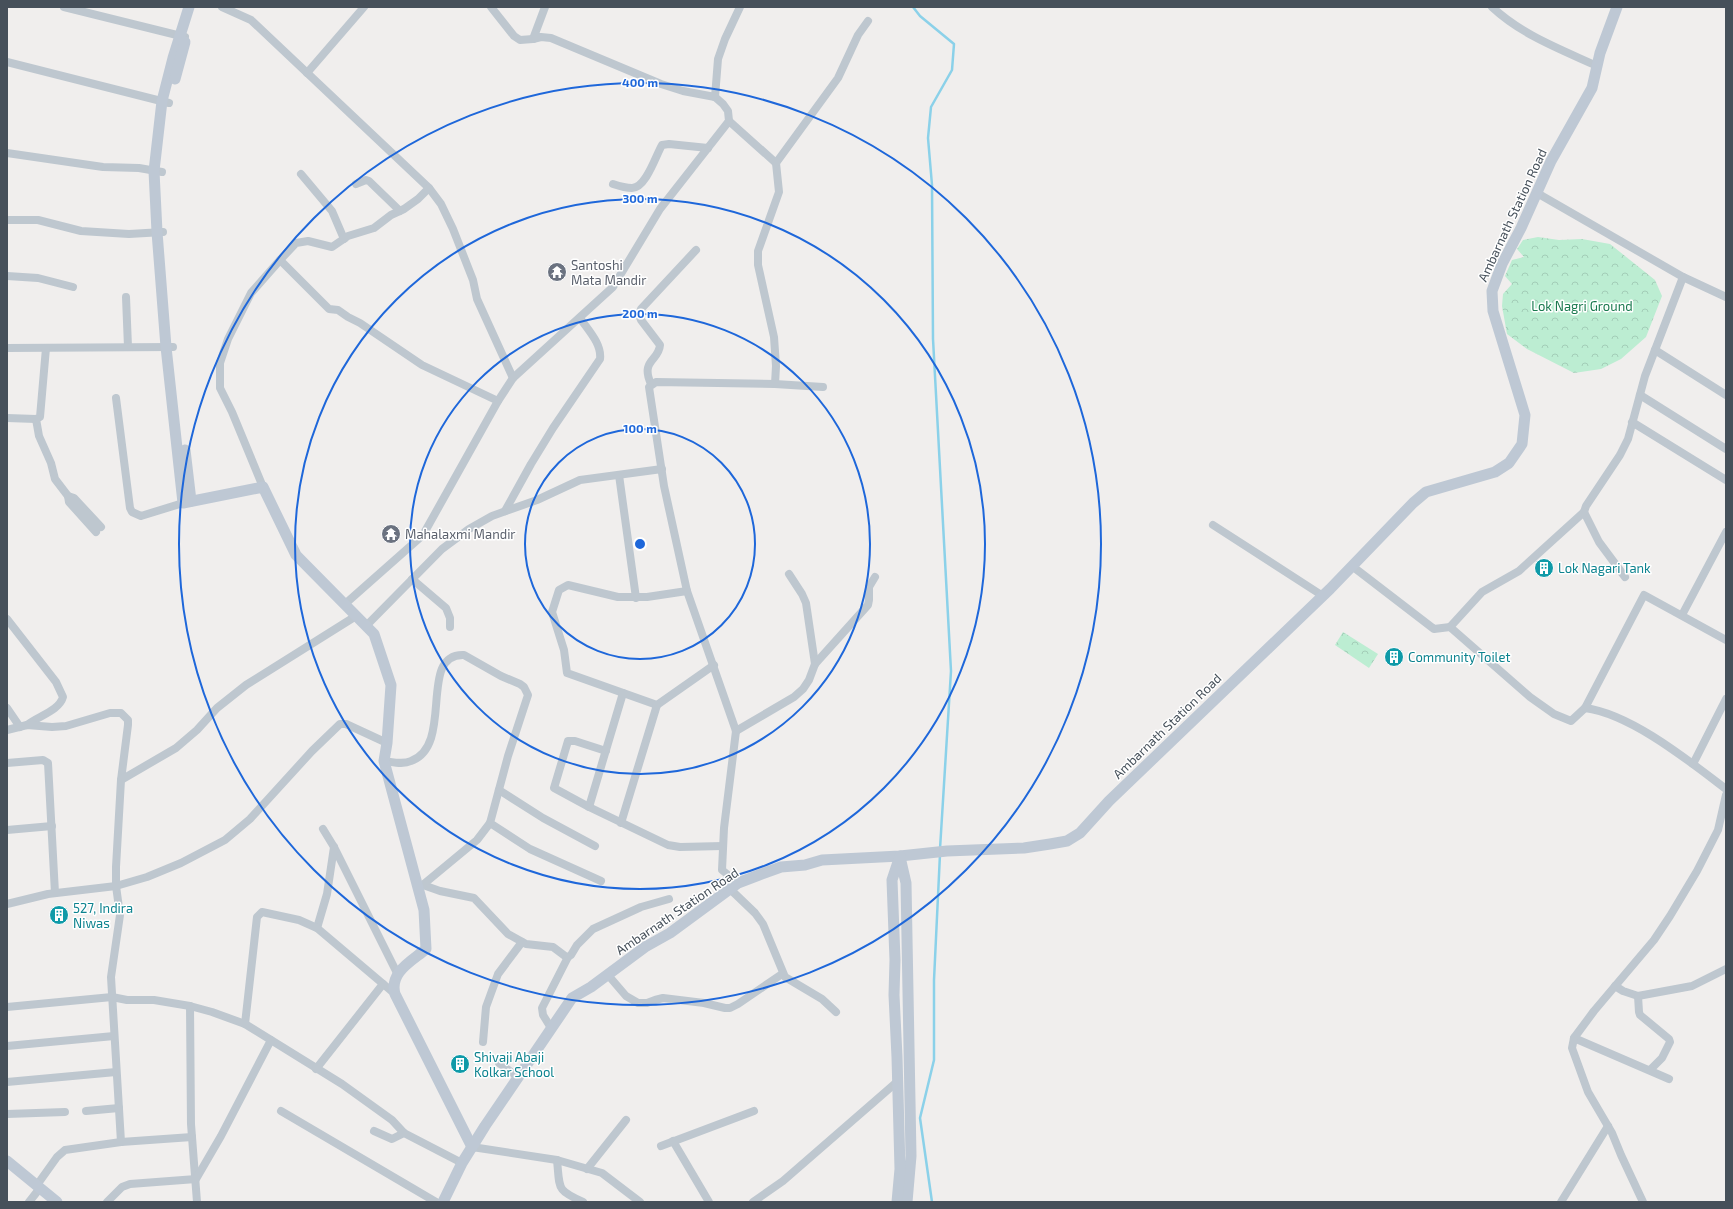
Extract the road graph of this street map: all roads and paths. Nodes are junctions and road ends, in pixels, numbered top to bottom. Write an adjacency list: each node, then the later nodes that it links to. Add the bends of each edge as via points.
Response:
1 (64, 7): 12 (street)
2 (189, 7): 12 (street)
3 (196, 7): 12 (street)
4 (222, 7): 16 (street, via 251,20)
5 (364, 7): 16 (street)
6 (491, 7): 13 (street, via 514,36 520,40)
7 (545, 7): 13 (street)
8 (740, 7): 17 (street, via 718,59)
9 (1492, 7): 15 (street, via 1506,20 1534,37)
10 (1617, 7): 15 (street, Ambarnath Station Road)
11 (868, 21): 22 (street, via 858,35 838,78)
12 (183, 37): 18 (street)
13 (533, 39): 17 (street, via 551,38 661,84)
14 (7, 62): 18 (street)
15 (1597, 66): 28 (street, Ambarnath Station Road, via 1592,88 1551,161)
16 (307, 73): 27 (street)
17 (715, 97): 19 (street, via 728,111)
18 (166, 102): 23 (street)
19 (730, 121): 20 (street); 22 (street)
20 (708, 148): 26 (street, via 662,145 649,173 637,186 633,188); 40 (street, via 660,209 613,287)
21 (7, 152): 23 (street, via 103,167)
22 (776, 163): 48 (street, via 779,192 758,252 758,265 774,337)
23 (158, 171): 31 (street)
24 (301, 174): 32 (street, via 332,211)
25 (356, 184): 29 (street, via 369,181)
26 (613, 184)
27 (429, 188): 29 (street); 46 (street, via 441,204 453,229 477,299)
28 (1537, 193): 36 (street); 68 (street, Ambarnath Station Road, via 1502,264 1492,291 1493,311 1525,415 1522,444 1509,463 1495,472 1426,492)
29 (400, 211): 32 (street, via 374,228)
30 (7, 220): 31 (street, via 38,220 81,231 129,234)
31 (160, 232): 42 (street)
32 (344, 239): 34 (street, via 332,247 308,241 296,244)
33 (696, 250): 47 (street, via 641,309 641,320 660,345 648,365)
34 (280, 260): 53 (street, via 329,309 338,310 360,323 422,365); 61 (street, via 251,293 228,339 220,363 220,388)
35 (7, 276): 37 (street, via 38,278)
36 (1683, 277): 39 (street); 45 (street)
37 (73, 287)
38 (126, 297): 41 (street)
39 (1726, 297)
40 (580, 318): 46 (street); 63 (street, via 597,343 601,353 600,359 530,464)
41 (128, 347): 42 (street); 44 (street)
42 (170, 347): 62 (street)
43 (7, 348): 44 (street)
44 (46, 348): 55 (street, via 42,411)
45 (1655, 350): 50 (street); 51 (street)
46 (514, 378): 53 (street)
47 (651, 384): 48 (street); 58 (street, via 649,391)
48 (775, 384): 49 (street)
49 (824, 387)
50 (1640, 395): 56 (street); 57 (street)
51 (1726, 395)
52 (116, 398): 62 (street, via 132,512 141,516)
53 (498, 401): 76 (street, via 423,535)
54 (7, 418): 55 (street)
55 (36, 419): 66 (street, via 39,436 55,479)
56 (1632, 422): 60 (street); 64 (street, via 1620,455)
57 (1726, 449)
58 (662, 469): 59 (street); 73 (street)
59 (619, 474): 63 (street, via 580,480 537,500); 75 (street)
60 (1726, 480)
61 (262, 487): 62 (street); 76 (street, via 296,555)
62 (187, 502)
63 (505, 511): 72 (street, via 469,529 442,549)
64 (1584, 512): 71 (street, via 1599,542); 82 (street, via 1519,571 1482,592)
65 (1213, 525): 74 (street)
66 (99, 529)
67 (1726, 532): 77 (street)
68 (1352, 566): 74 (street, Ambarnath Station Road); 82 (street, via 1434,629)
69 (789, 574): 84 (street, via 806,603)
70 (875, 577): 84 (street, via 869,587 868,605)
71 (1625, 577)
72 (412, 579): 80 (street); 81 (street, via 446,608)
73 (687, 590): 75 (street); 85 (street)
74 (1322, 596): 112 (street, Ambarnath Station Road, via 1109,801 1080,833 1067,841 1024,848)
75 (636, 598): 86 (street, via 618,597 568,585 559,590 552,612 564,650 567,673)
76 (345, 604): 78 (street)
77 (1682, 615): 83 (street); 90 (street, via 1644,595)
78 (356, 616): 80 (street); 99 (street, via 246,685 217,708 176,748)
79 (7, 619): 91 (street, via 56,682 63,697 57,707)
80 (366, 626): 94 (street, via 374,634 391,685)
81 (450, 627)
82 (1450, 627): 90 (street, via 1516,685 1554,714 1571,721)
83 (1726, 640)
84 (815, 664): 93 (street, via 809,680 794,697)
85 (714, 665): 88 (street); 93 (street)
86 (623, 693): 88 (street); 95 (street)
87 (1726, 699): 98 (street)
88 (657, 705): 105 (street)
89 (7, 708): 91 (street)
90 (1585, 708): 98 (street, via 1616,716)
91 (24, 726): 92 (street); 99 (street, via 52,728 110,713 121,714 128,720)
92 (7, 730)
93 (736, 731): 110 (street)
94 (387, 743): 96 (street); 114 (street, via 346,724 340,724 250,820 225,840 181,863)
95 (606, 750): 103 (street); 103 (street, via 568,741 554,786 556,790)
96 (384, 761): 101 (street, via 411,762 425,752 435,729 439,674 450,658 458,654 464,655 520,684 527,691 528,695); 116 (street)
97 (7, 763): 106 (street, via 43,760 48,763)
98 (1693, 764): 100 (street)
99 (122, 780): 114 (street)
100 (1726, 789)
101 (499, 790): 104 (street); 109 (street, via 543,818)
102 (1726, 795): 128 (street, via 1718,830 1697,871 1654,940)
103 (589, 807): 105 (street)
104 (490, 823): 113 (street, via 530,849); 116 (street, via 477,840)
105 (621, 823): 110 (street, via 668,845)
106 (52, 826): 108 (street); 117 (street)
107 (323, 829): 111 (street)
108 (7, 830)
109 (595, 846)
110 (723, 846): 115 (street, via 722,870)
111 (334, 847): 120 (street, via 327,894); 124 (street)
112 (900, 856): 115 (street, Ambarnath Station Road, via 822,860 805,865 781,867); 148 (street, via 892,880); 182 (street, via 906,883 911,1156)
113 (601, 881)
114 (116, 886): 117 (street); 131 (street, via 120,915 112,970)
115 (734, 886): 125 (street, via 763,924); 126 (street, Ambarnath Station Road, via 670,933 644,947)
116 (421, 887): 121 (street, via 474,898 508,934); 124 (street, via 426,949)
117 (55, 893): 119 (street)
118 (669, 899): 122 (street, via 641,907 593,929)
119 (7, 904)
120 (317, 928): 127 (street); 135 (street, via 299,920 264,912 259,914)
121 (522, 942): 122 (street, via 552,946); 140 (street, via 498,974 486,1007)
122 (568, 957): 136 (street, via 542,1008 546,1022)
123 (1726, 969): 130 (street, via 1692,986)
124 (397, 973): 129 (street, via 393,986)
125 (782, 974): 126 (street, via 730,1008 663,998 638,1003 626,996); 134 (street, via 789,981 822,999)
126 (608, 975): 136 (street, Ambarnath Station Road, via 572,998)
127 (383, 984): 129 (street); 143 (street)
128 (1615, 986): 130 (street); 138 (street)
129 (394, 994): 164 (street)
130 (1638, 996): 144 (street, via 1640,1015 1670,1042 1662,1058)
131 (112, 997): 132 (street); 133 (street); 137 (street)
132 (190, 1006): 135 (street); 160 (street)
133 (7, 1007)
134 (836, 1012)
135 (245, 1024): 139 (street)
136 (551, 1028): 146 (street, Ambarnath Station Road)
137 (114, 1036): 141 (street); 145 (street)
138 (1574, 1038): 144 (street); 157 (street, via 1572,1048 1588,1092)
139 (272, 1040): 143 (street); 169 (street)
140 (483, 1042)
141 (7, 1046)
142 (499, 1063): 146 (street)
143 (316, 1069): 159 (street, via 342,1084 392,1120)
144 (1650, 1070): 147 (street)
145 (116, 1072): 149 (street); 150 (street)
146 (518, 1077): 164 (street, Ambarnath Station Road)
147 (1669, 1078)
148 (898, 1081): 180 (street, via 783,1181); 181 (street, via 900,1169)
149 (7, 1082)
150 (119, 1108): 151 (street); 162 (street)
151 (86, 1111)
152 (281, 1111): 175 (street)
153 (754, 1111): 161 (street)
154 (65, 1112): 155 (street)
155 (7, 1114)
156 (626, 1120): 168 (street)
157 (1608, 1126): 183 (street); 184 (street)
158 (374, 1131): 159 (street, via 392,1139)
159 (404, 1133): 167 (street)
160 (192, 1137): 162 (street); 169 (street)
161 (673, 1141): 163 (street); 179 (street)
162 (121, 1142): 170 (street, via 65,1150 57,1157)
163 (661, 1146)
164 (472, 1147): 166 (street); 167 (street, Ambarnath Station Road)
165 (7, 1160): 170 (street)
166 (557, 1160): 168 (street); 177 (street, via 559,1185 562,1191)
167 (462, 1163): 176 (street, Ambarnath Station Road)
168 (587, 1169): 178 (street, via 602,1173)
169 (196, 1179): 173 (street, via 130,1184); 174 (street)
170 (38, 1187): 171 (street); 172 (street)
171 (29, 1202)
172 (57, 1202)
173 (107, 1202)
174 (197, 1202)
175 (436, 1202)
176 (443, 1202)
177 (583, 1202)
178 (640, 1202)
179 (709, 1202)
180 (753, 1202)
181 (897, 1202)
182 (907, 1202)
183 (1561, 1202)
184 (1643, 1202)

